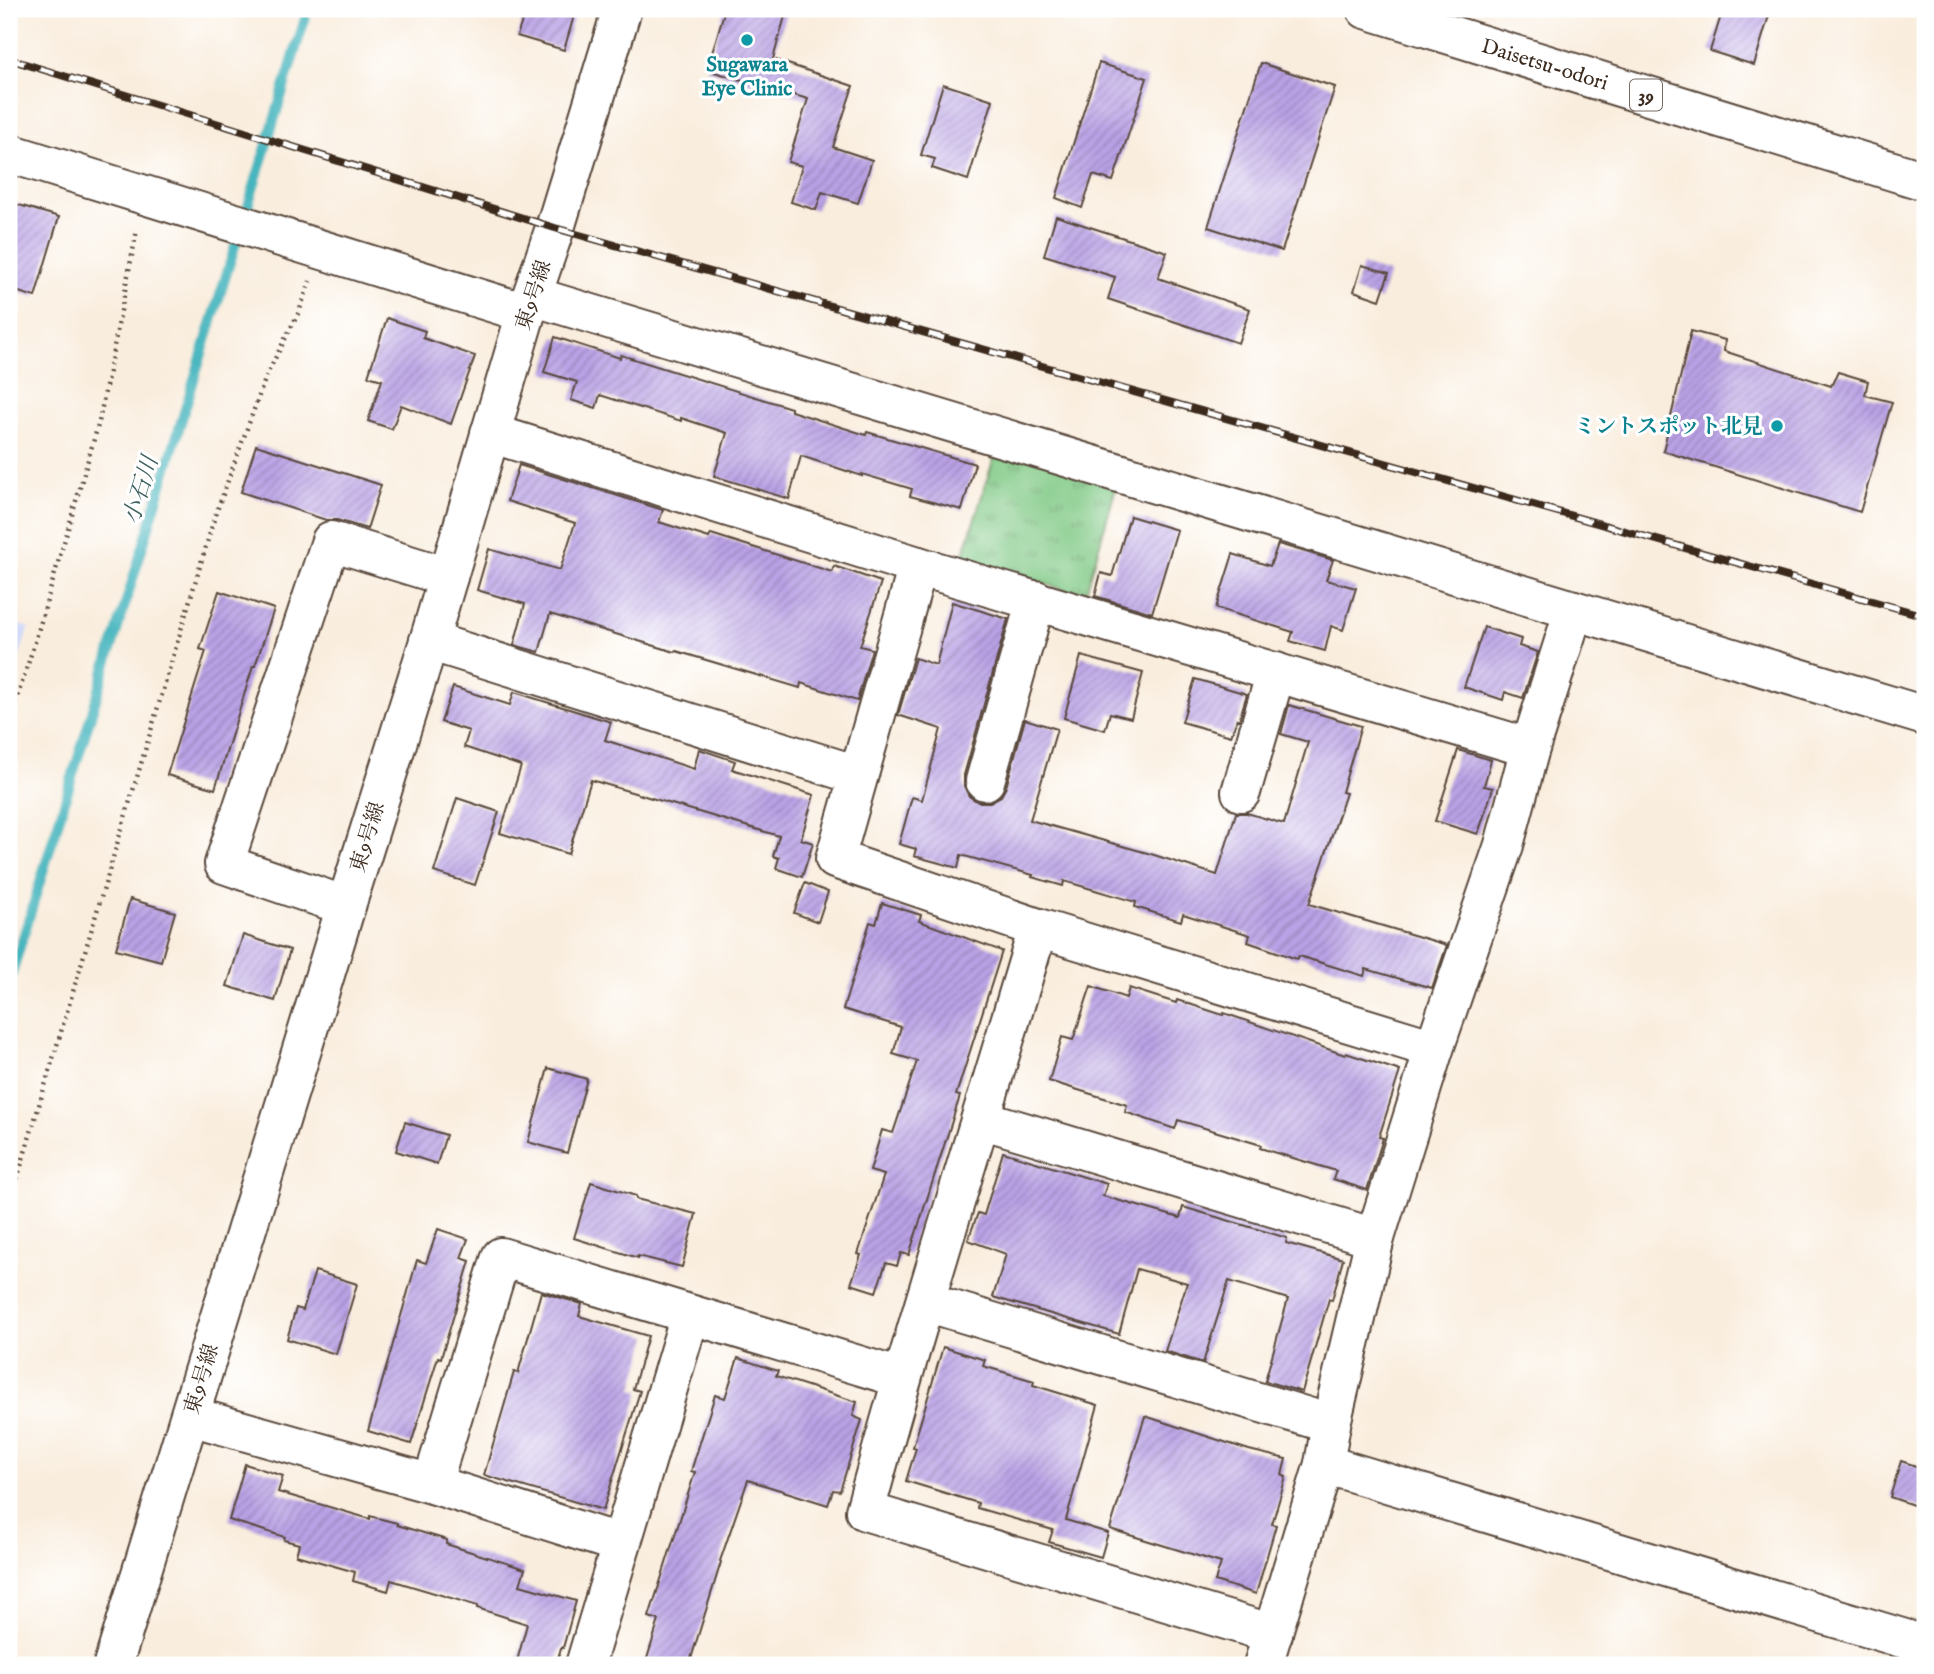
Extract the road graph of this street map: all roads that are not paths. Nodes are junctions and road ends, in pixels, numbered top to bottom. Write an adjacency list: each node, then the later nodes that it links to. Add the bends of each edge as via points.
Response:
1 (622, 9): 5 (main road, 東9号線)
2 (1366, 9): 4 (main road, Daisetsu-odori / 39)
3 (9, 153): 5 (main road, via 297,242)
4 (1925, 181)
5 (529, 304): 6 (main road, 東9号線); 10 (main road)
6 (490, 433): 7 (main road); 8 (main road, 東9号線)
7 (918, 565): 9 (main road); 15 (main road)
8 (448, 577): 11 (main road, 東9号線); 18 (main road, via 331,541 224,864)
9 (1036, 600): 12 (main road); 16 (main road)
10 (1574, 610): 13 (main road); 14 (main road)
11 (429, 641): 15 (main road); 18 (main road, 東9号線)
12 (1276, 672): 14 (main road); 17 (main road)
13 (1925, 716)
14 (1530, 748): 20 (main road, via 1504,845)
15 (857, 775): 19 (main road, via 835,859)
16 (985, 781)
17 (1241, 792)
18 (346, 906): 26 (main road, 東9号線)
19 (1038, 928): 20 (main road); 21 (main road)
20 (1434, 1049): 22 (main road)
21 (981, 1119): 22 (main road); 23 (main road)
22 (1375, 1237): 27 (main road)
23 (926, 1302): 25 (main road); 27 (main road)
24 (690, 1315): 25 (main road); 29 (main road, via 501,1257); 30 (main road)
25 (901, 1378): 32 (main road, via 865,1511)
26 (190, 1416): 29 (main road); 33 (main road, 東9号線)
27 (1331, 1424): 28 (main road)
28 (1324, 1464): 31 (main road); 32 (main road)
29 (432, 1484): 30 (main road)
30 (621, 1544): 34 (main road)
31 (1925, 1645)
32 (1268, 1650)
33 (113, 1665)
34 (585, 1665)

